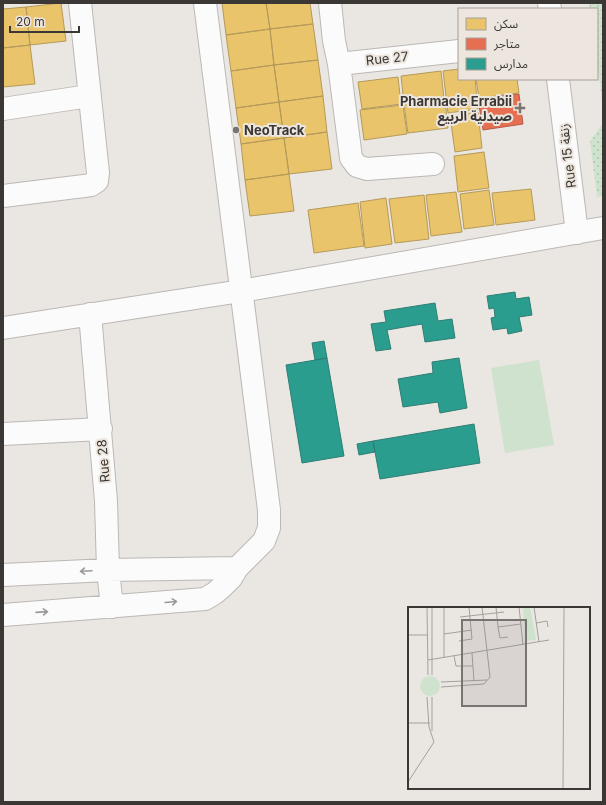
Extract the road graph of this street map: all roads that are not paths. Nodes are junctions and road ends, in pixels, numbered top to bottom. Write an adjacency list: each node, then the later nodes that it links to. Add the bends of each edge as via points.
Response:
1 (80, 3): 7 (street)
2 (205, 3): 13 (street)
3 (330, 3): 5 (street)
4 (458, 51): 5 (street, Rue 27)
5 (339, 64): 9 (street, via 351,158 356,166 367,169)
6 (558, 80): 12 (street, Rue 15 زنقة)
7 (89, 96): 8 (street); 10 (street, via 97,181 91,185)
8 (3, 109)
9 (433, 164)
10 (3, 196)
11 (603, 228): 12 (street)
12 (576, 233): 13 (street)
13 (241, 291): 14 (street); 18 (street, via 269,510 269,528 264,541)
14 (90, 314): 15 (street); 16 (street, Rue 28)
15 (3, 328)
16 (101, 429): 17 (street); 19 (street, Rue 28)
17 (3, 434)
18 (237, 568): 19 (street); 21 (street, one-way to 18, via 205,599 223,586)
19 (108, 570): 20 (street, one-way to 20); 21 (street, Rue 28)
20 (3, 576)
21 (112, 607): 22 (street, one-way to 21)
22 (3, 615)

